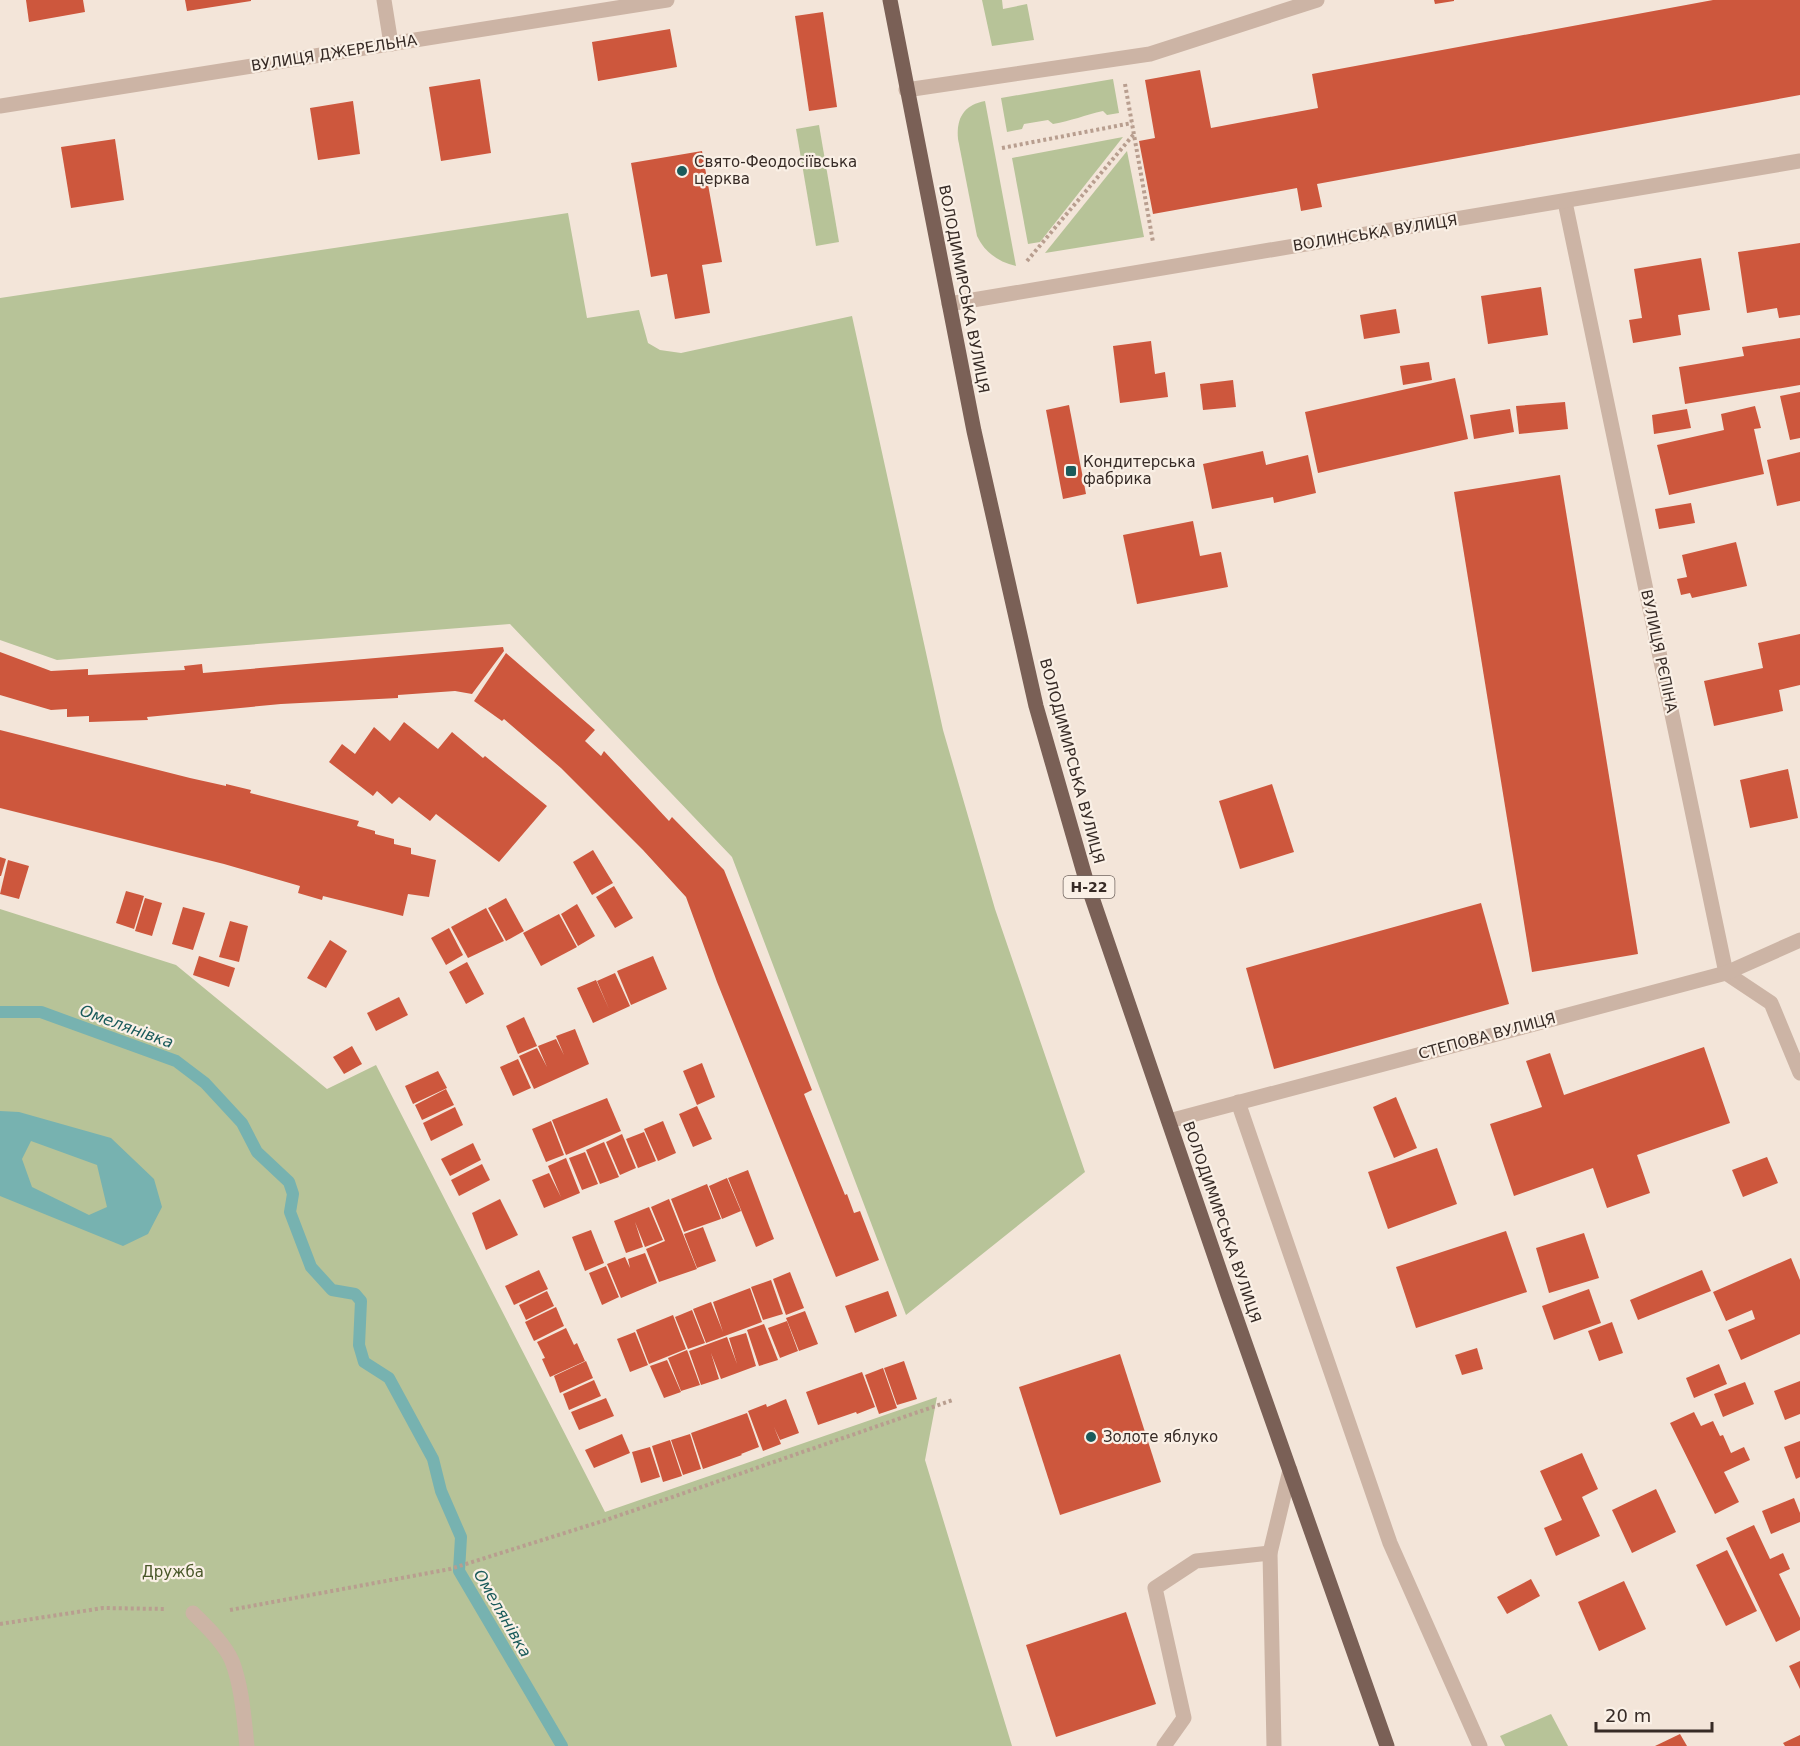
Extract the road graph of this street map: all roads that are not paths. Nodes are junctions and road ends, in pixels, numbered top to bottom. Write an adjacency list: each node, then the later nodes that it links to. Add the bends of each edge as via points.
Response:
1 (384, 0): 5 (street)
2 (668, 0): 5 (street, ВУЛИЦЯ ДЖЕРЕЛЬНА)
3 (890, 0): 6 (main road, ВОЛОДИМИРСЬКА ВУЛИЦЯ / Н-22)
4 (1317, 0): 6 (street, via 1150,54)
5 (392, 44): 7 (street, ВУЛИЦЯ ДЖЕРЕЛЬНА)
6 (906, 90): 10 (main road, ВОЛОДИМИРСЬКА ВУЛИЦЯ / Н-22)
7 (0, 106)
8 (1800, 161): 9 (street, ВОЛИНСЬКА ВУЛИЦЯ)
9 (1565, 202): 10 (street, ВОЛИНСЬКА ВУЛИЦЯ); 12 (street, ВУЛИЦЯ РЄПІНА)
10 (949, 304): 15 (main road, ВОЛОДИМИРСЬКА ВУЛИЦЯ / Н-22, via 1036,706 1086,880)
11 (1800, 940): 12 (street, СТЕПОВА ВУЛИЦЯ)
12 (1726, 973): 13 (street, via 1772,1003); 14 (street, СТЕПОВА ВУЛИЦЯ)
13 (1800, 1073)
14 (1238, 1102): 15 (street, СТЕПОВА ВУЛИЦЯ); 23 (street, via 1390,1543)
15 (1169, 1121): 16 (main road, ВОЛОДИМИРСЬКА ВУЛИЦЯ / Н-22)
16 (1290, 1470): 17 (street); 22 (main road, ВОЛОДИМИРСЬКА ВУЛИЦЯ / Н-22)
17 (1270, 1553): 20 (street, via 1196,1561 1155,1588 1184,1718); 21 (street)
18 (193, 1613): 19 (street, via 231,1660 243,1708)
19 (247, 1746)
20 (1164, 1746)
21 (1274, 1746)
22 (1387, 1746)
23 (1480, 1746)

